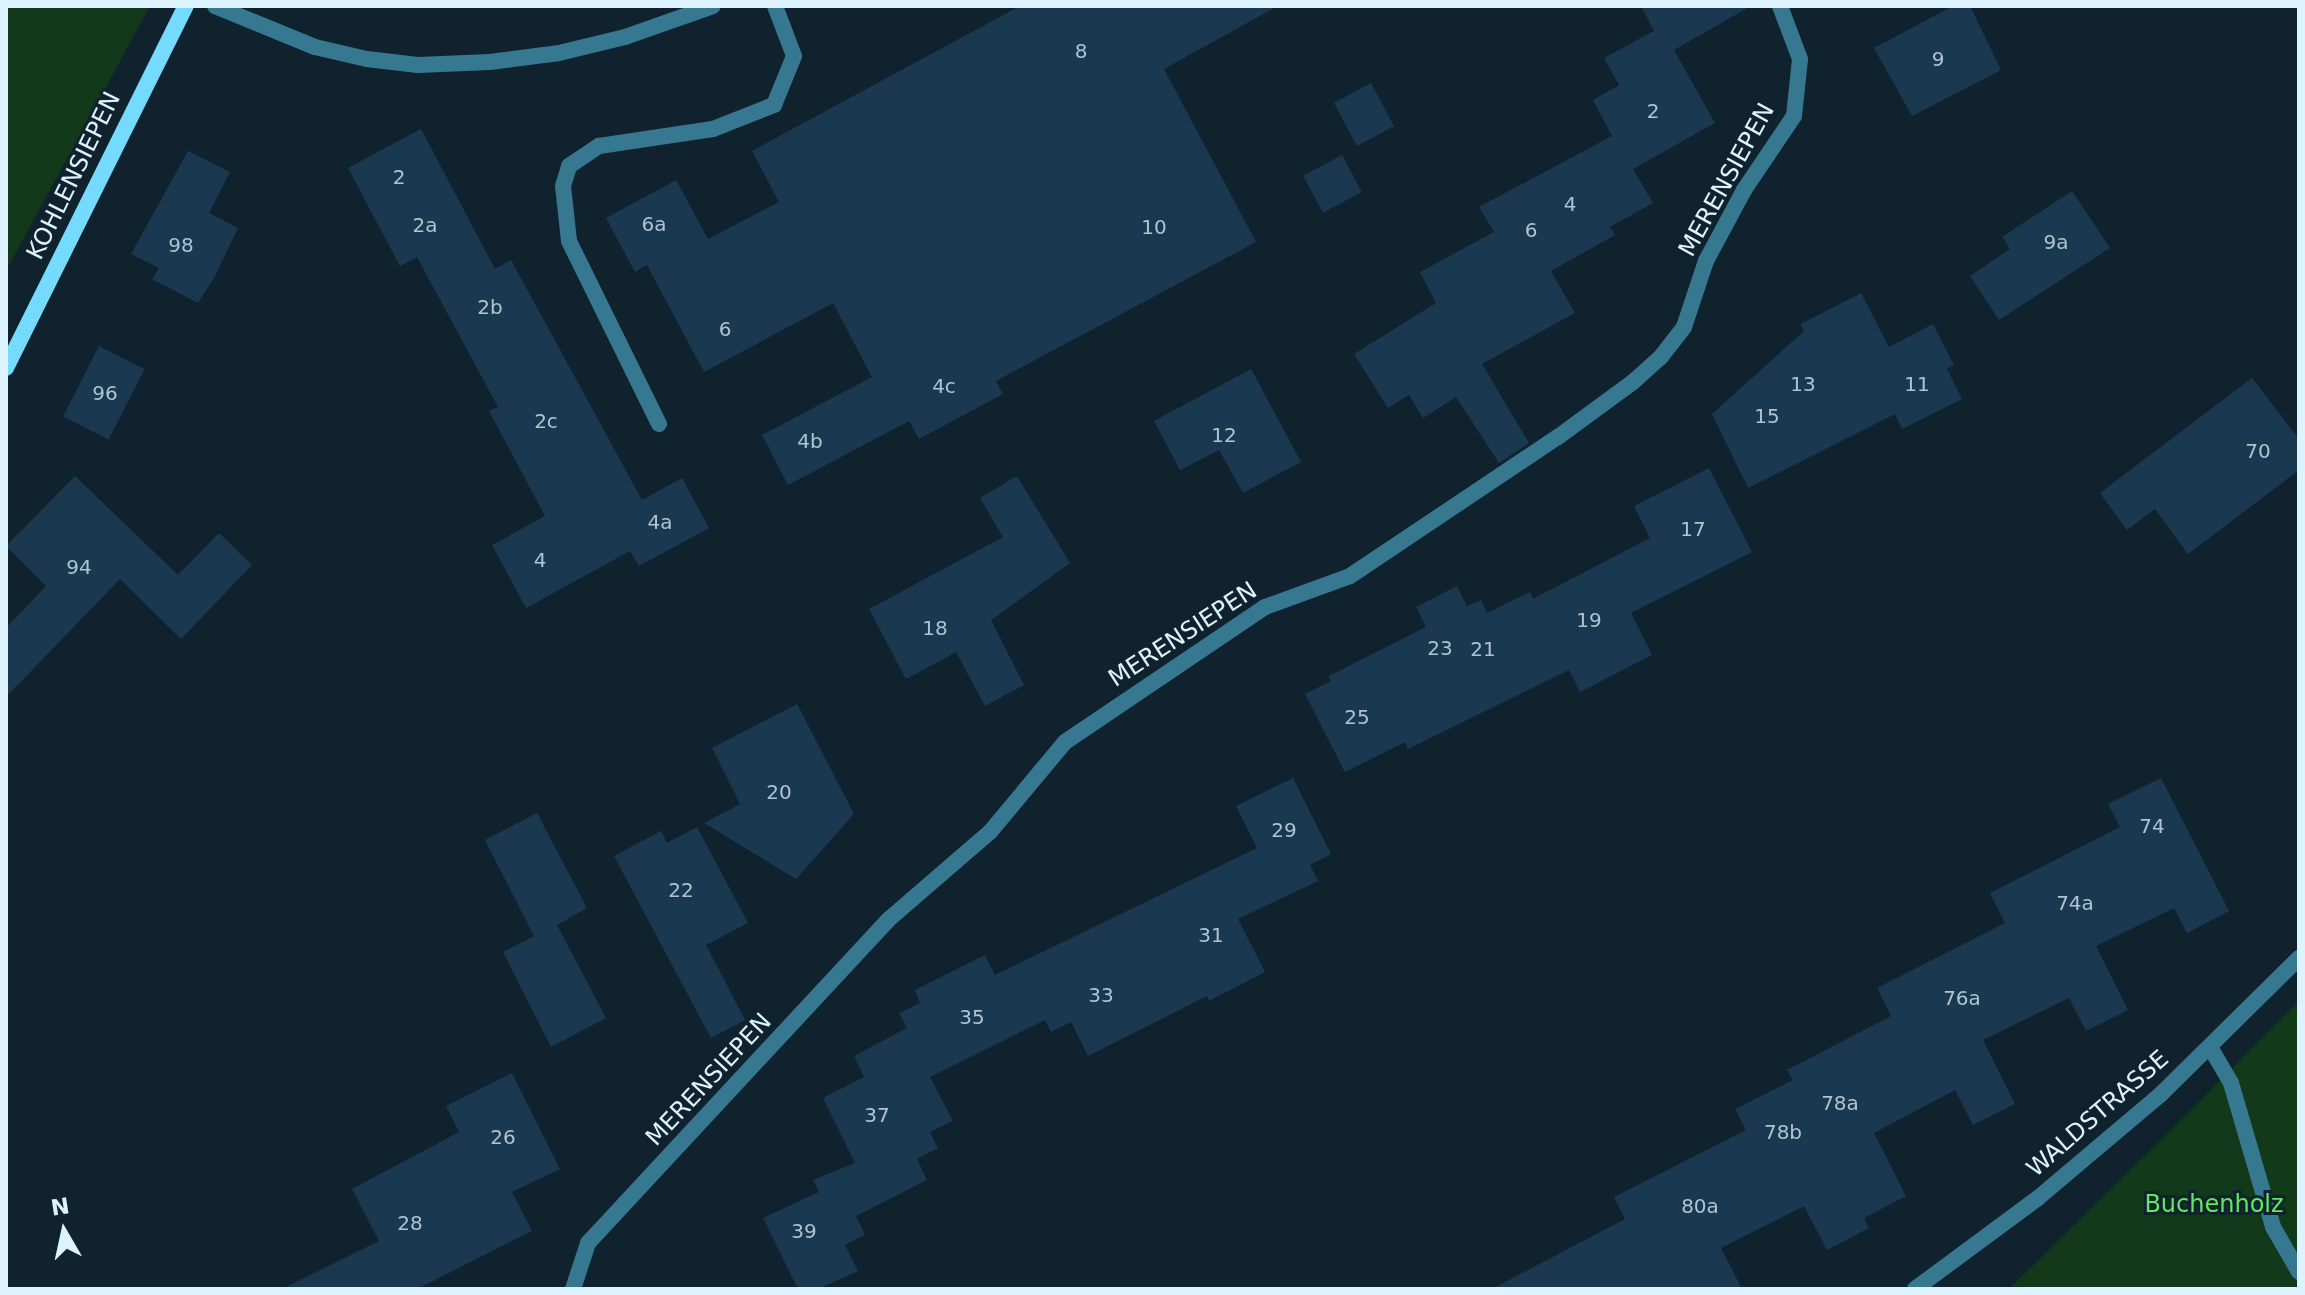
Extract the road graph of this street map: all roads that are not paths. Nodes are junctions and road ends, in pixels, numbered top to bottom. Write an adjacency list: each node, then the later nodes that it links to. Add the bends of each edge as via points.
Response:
1 (186, 6): 6 (street, KOHLENSIEPEN)
2 (215, 6): 3 (street, via 315,47 418,65 559,53)
3 (713, 6)
4 (775, 6): 7 (street, via 794,56 774,105 713,129 599,146 569,166 563,186 569,241)
5 (1780, 6): 11 (street, MERENSIEPEN, via 1800,59 1794,116 1744,190 1706,261 1684,327 1660,358 1558,437 1350,576 1265,607 1065,742 990,832 888,920 588,1243)
6 (6, 368)
7 (659, 424)
8 (2299, 958): 9 (street, WALDSTRASSE)
9 (2210, 1047): 10 (street, via 2231,1083 2273,1227); 12 (street, WALDSTRASSE, via 2038,1198)
10 (2299, 1272)
11 (573, 1289)
12 (1915, 1289)

